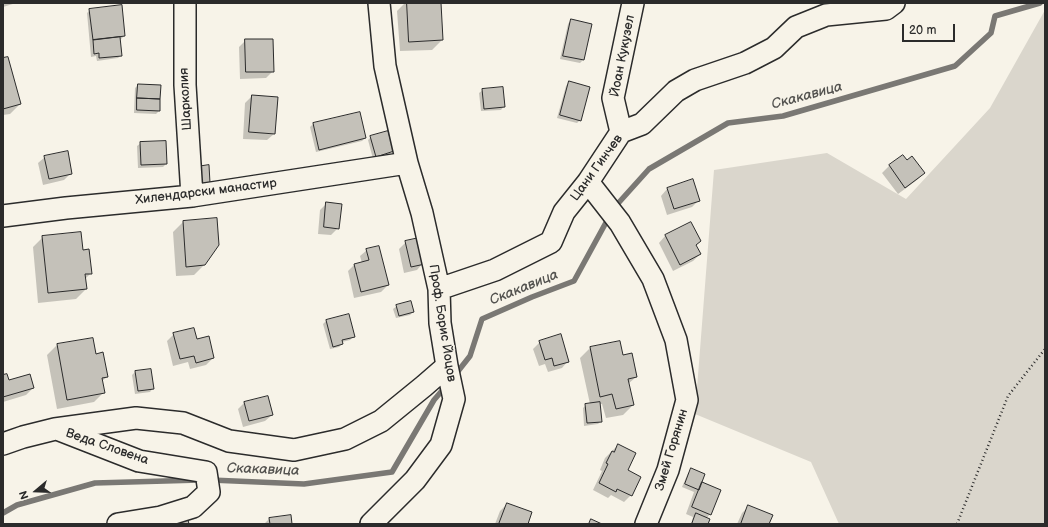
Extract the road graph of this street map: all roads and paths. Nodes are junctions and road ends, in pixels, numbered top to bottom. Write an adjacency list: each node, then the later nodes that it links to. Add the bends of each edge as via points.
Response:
1 (185, 3): 8 (street, Шарколия, via 184,85)
2 (379, 3): 6 (street, Проф. Борис Йоцов, via 385,66)
3 (633, 3): 5 (street, Йоан Кукузел, via 613,98)
4 (894, 3): 5 (street, Цани Гинчев, via 886,9 826,15 796,27 774,48 745,63 695,80 676,91 642,124)
5 (621, 132): 7 (street, Цани Гинчев)
6 (408, 163): 8 (street, Хилендарски манастир); 10 (street, Проф. Борис Йоцов)
7 (588, 182): 10 (street, Цани Гинчев, via 564,212 551,242 495,270); 17 (street, Змей Горянин, via 620,223 653,279 676,340 687,400 668,470)
8 (192, 196): 9 (street, Хилендарски манастир)
9 (3, 216)
10 (439, 289): 12 (street, Проф. Борис Йоцов, via 440,323)
11 (1045, 349): 18 (path, via 1008,396)
12 (447, 366): 13 (street, via 381,421 345,439 294,450 229,441 184,423 136,418); 16 (street, Проф. Борис Йоцов, via 454,399 442,445 415,480)
13 (55, 429): 14 (street); 15 (street, Веда Словена, via 139,461 206,472 209,492 193,507 161,517)
14 (3, 444)
15 (118, 524)
16 (371, 524)
17 (646, 524)
18 (957, 524)

